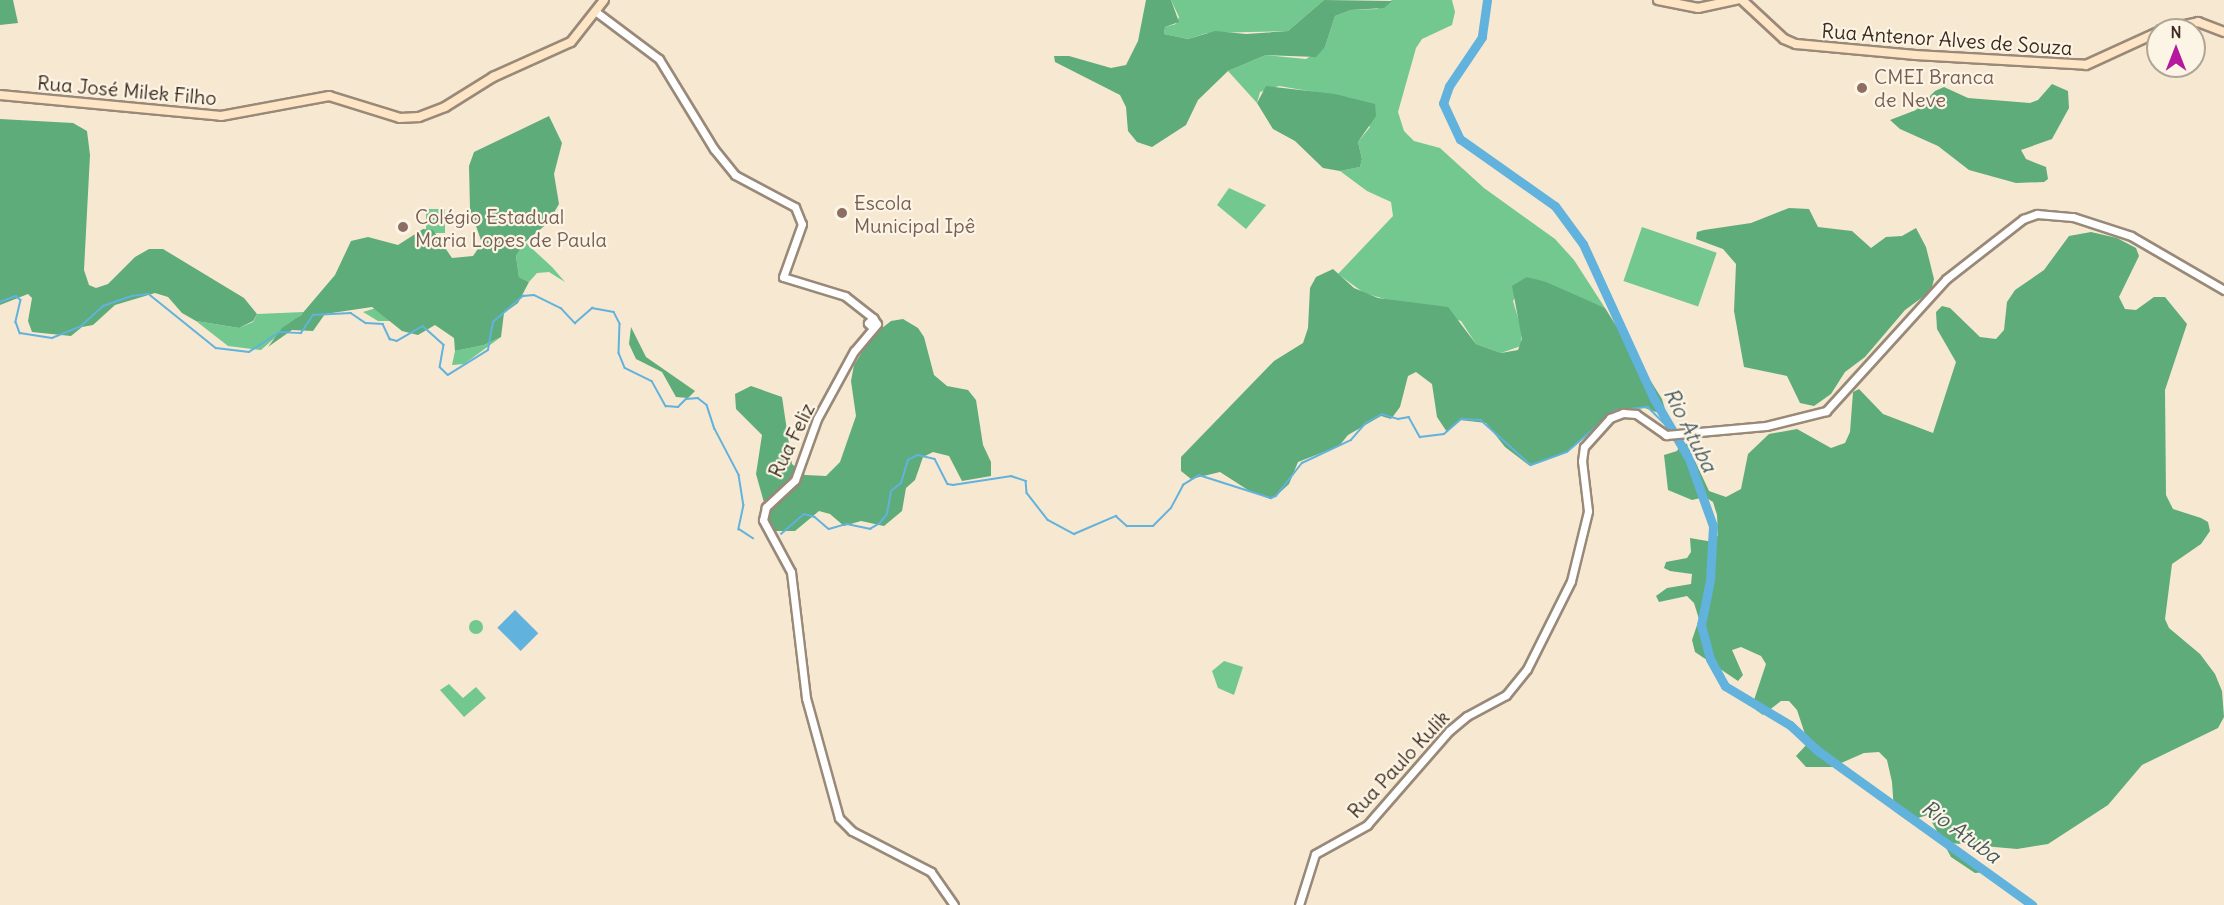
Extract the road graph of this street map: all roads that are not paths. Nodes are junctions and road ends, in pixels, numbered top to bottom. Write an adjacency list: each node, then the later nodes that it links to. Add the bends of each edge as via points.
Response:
1 (604, 0): 5 (main road, Rua José Milek Filho)
2 (1658, 0): 3 (main road, via 1698,8)
3 (1737, 0)
4 (1742, 0): 8 (main road, Rua Antenor Alves de Souza, via 1784,39 1796,44 2086,65)
5 (595, 11): 9 (main road, Rua José Milek Filho, via 571,42 493,76 446,106 419,117 400,118 329,96 221,116); 11 (street, Rua Feliz, via 659,59 714,149 735,175 795,207 802,224 783,277 834,291 860,307 871,324 817,419 795,480 766,507 763,516 765,528 791,572 806,698 839,818 852,831 931,872)
6 (2206, 25): 7 (main road, Rua Antenor Alves de Souza)
7 (2224, 32)
8 (2146, 37)
9 (0, 95)
10 (2224, 290): 12 (street, Rua Paulo Kulik, via 2131,236 2073,217 2037,214 2023,219 1946,279 1826,411 1766,426 1669,435 1630,412 1610,418 1593,434 1582,454 1588,511 1571,581 1527,669 1506,695 1467,716 1449,731 1367,825 1315,855)
11 (954, 905)
12 (1299, 905)

